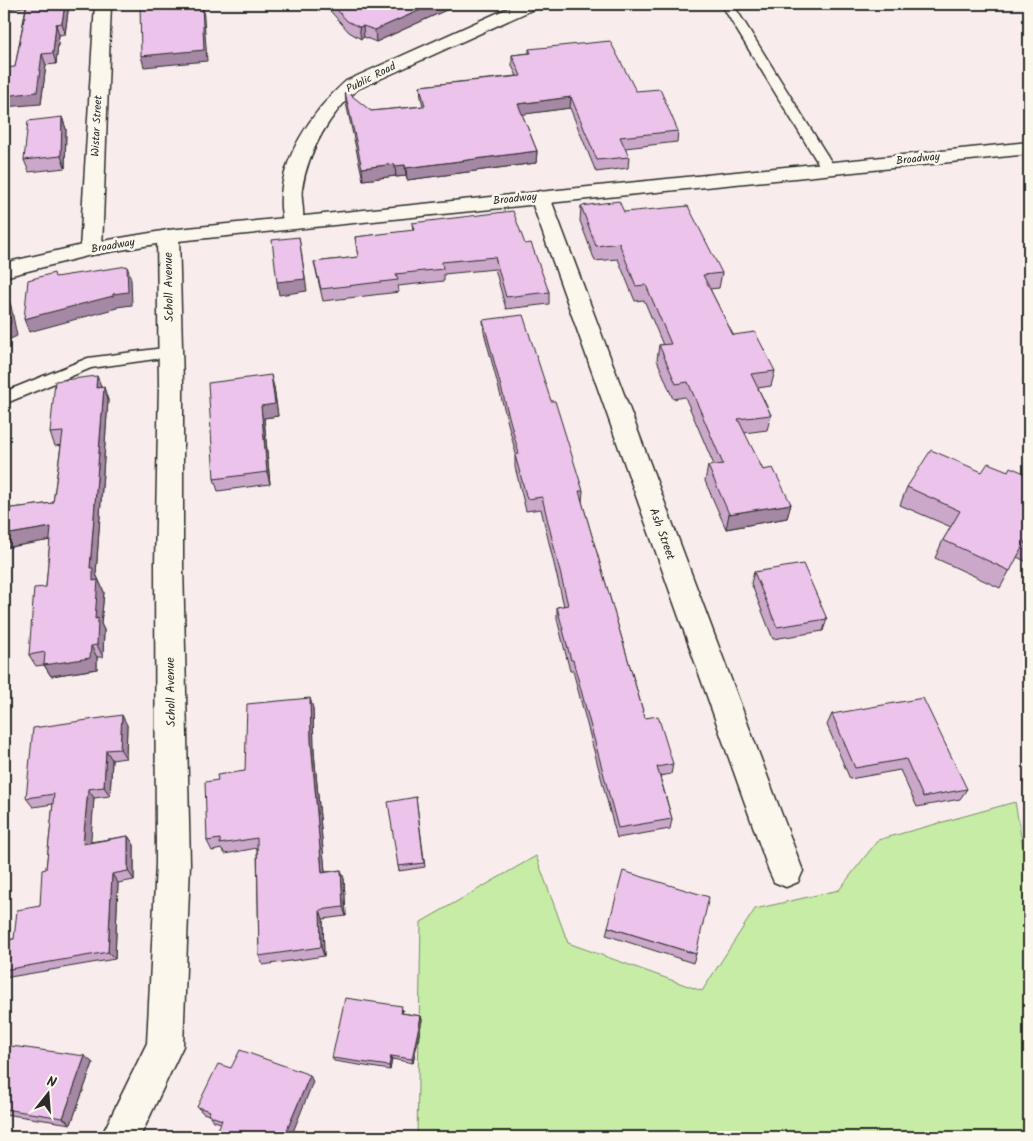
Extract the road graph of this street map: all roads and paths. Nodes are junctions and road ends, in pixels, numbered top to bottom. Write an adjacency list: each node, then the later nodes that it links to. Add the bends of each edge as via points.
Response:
1 (103, 4): 9 (street, Wistar Street)
2 (530, 4): 7 (street, Public Road, via 352,85 341,94 322,118 297,170 292,188)
3 (727, 4): 5 (lane)
4 (1029, 148): 5 (street, Broadway)
5 (828, 168): 6 (street, Broadway)
6 (540, 197): 7 (street, Broadway); 13 (street, Ash Street)
7 (293, 222): 8 (street, Broadway)
8 (168, 236): 9 (street, Broadway); 11 (street, Scholl Avenue)
9 (91, 249): 10 (street, Broadway)
10 (4, 270)
11 (171, 352): 12 (lane, via 88,362); 14 (street, Scholl Avenue, via 169,564 173,864 165,1046)
12 (4, 398)
13 (786, 871)
14 (120, 1137)

